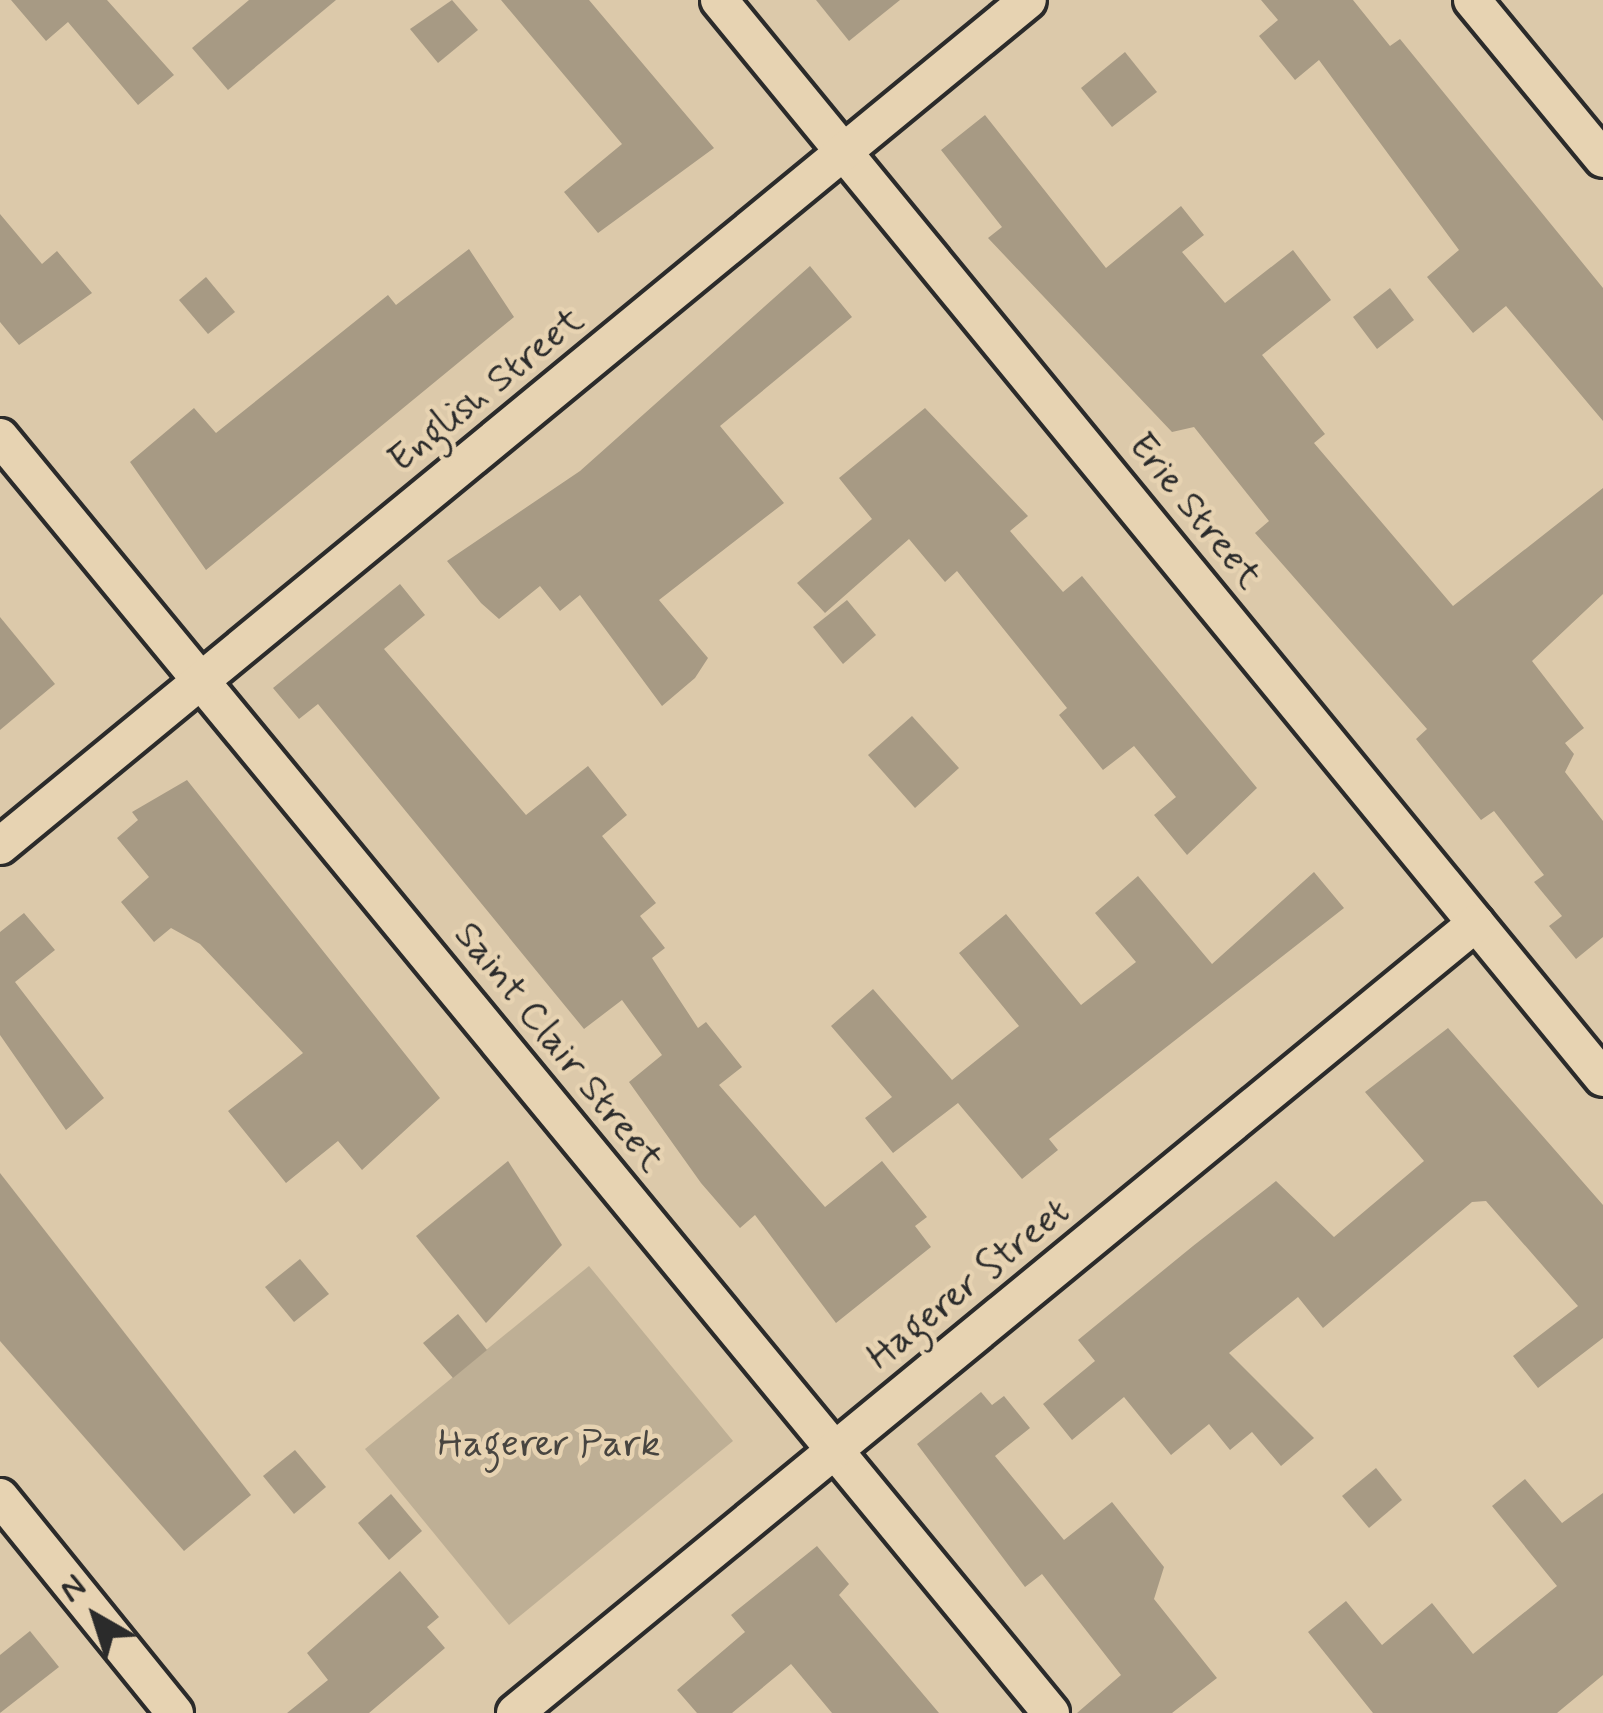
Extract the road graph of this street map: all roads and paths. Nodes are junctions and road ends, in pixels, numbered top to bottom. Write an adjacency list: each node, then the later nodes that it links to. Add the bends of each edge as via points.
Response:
1 (719, 0): 4 (street, Erie Street)
2 (1028, 0): 4 (street, English Street)
3 (1472, 0): 5 (street)
4 (844, 152): 7 (street, English Street); 9 (street, Erie Street)
5 (1603, 159)
6 (0, 437): 7 (street, Saint Clair Street)
7 (201, 680): 8 (street, English Street); 11 (street, Saint Clair Street)
8 (0, 846)
9 (1476, 923): 10 (street, Erie Street); 11 (street, Hagerer Street)
10 (1603, 1078)
11 (835, 1450): 14 (street, Hagerer Street); 15 (street, Saint Clair Street)
12 (0, 1497): 13 (street)
13 (175, 1713)
14 (515, 1713)
15 (1051, 1713)

